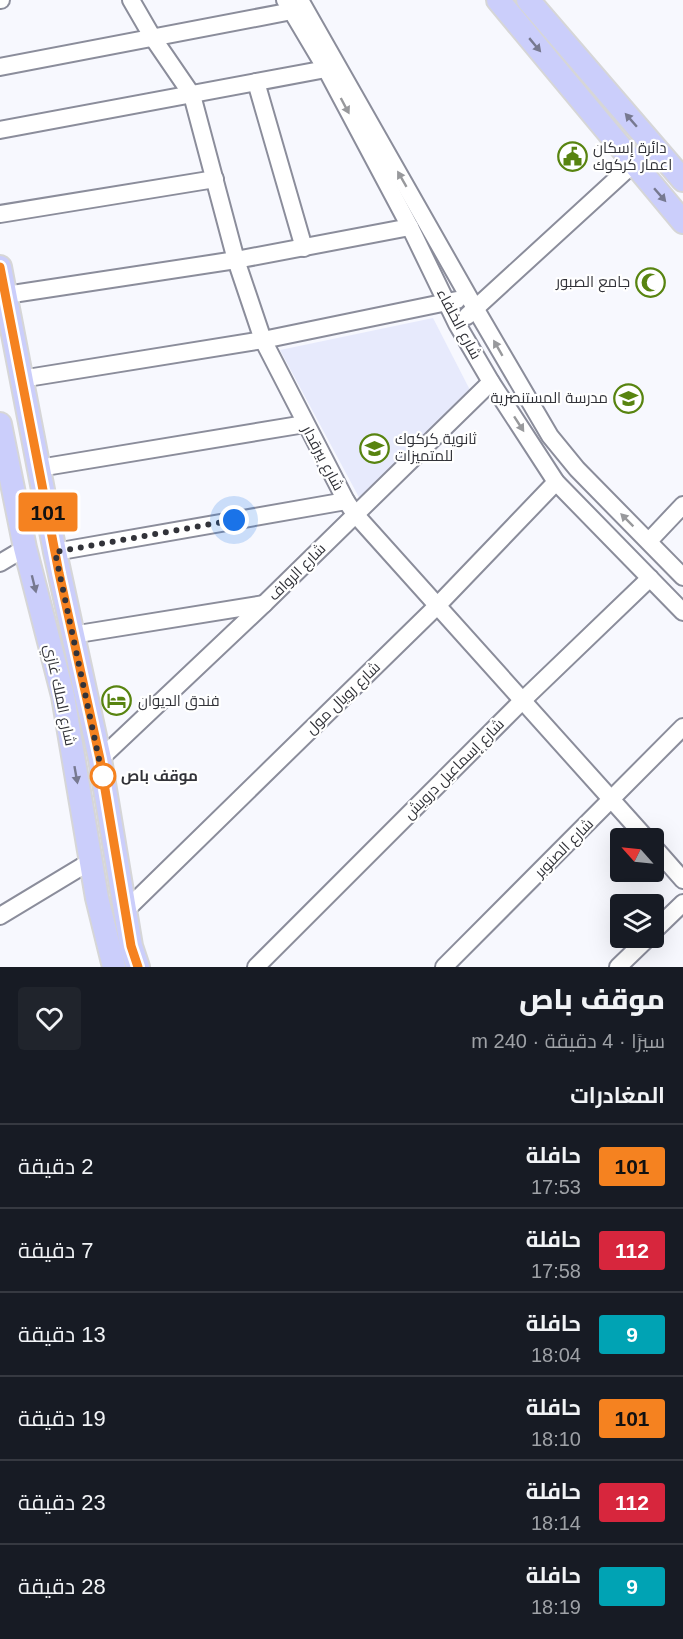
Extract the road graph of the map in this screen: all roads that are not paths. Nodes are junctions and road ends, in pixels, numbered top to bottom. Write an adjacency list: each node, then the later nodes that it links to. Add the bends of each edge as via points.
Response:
1 (131, 0): 5 (street, شارع بيرقدار)
2 (498, 0): 11 (main road, one-way to 11)
3 (528, 0): 13 (main road, one-way to 3)
4 (292, 4): 5 (street); 7 (street, شارع الخلفاء); 22 (street, one-way to 4)
5 (153, 38): 6 (street); 9 (street, شارع بيرقدار)
6 (0, 67)
7 (326, 69): 8 (street); 16 (street, شارع الخلفاء, one-way to 16)
8 (256, 82): 9 (street); 17 (street)
9 (192, 95): 10 (street); 12 (street, شارع بيرقدار)
10 (0, 130)
11 (633, 164): 15 (main road, one-way to 15); 22 (street)
12 (215, 179): 14 (street); 18 (street, شارع بيرقدار)
13 (683, 180)
14 (0, 214)
15 (683, 222)
16 (410, 227): 17 (street); 21 (street, شارع الخلفاء)
17 (304, 248): 18 (street)
18 (236, 260): 20 (street); 24 (street, شارع بيرقدار)
19 (0, 267): 20 (main road, شارع الملك غازي)
20 (6, 295): 25 (main road, شارع الملك غازي)
21 (448, 303): 22 (street); 23 (street, شارع الخلفاء); 24 (street)
22 (472, 303): 23 (street); 34 (street, one-way to 22, via 550,436)
23 (458, 324): 26 (street, شارع الخلفاء)
24 (263, 340): 25 (street); 28 (street, شارع بيرقدار)
25 (21, 379): 29 (main road, شارع الملك غازي)
26 (490, 382): 31 (street, شارع الخلفاء, one-way to 31); 33 (street, شارع الرواف)
27 (0, 424): 30 (main road, شارع الملك غازي)
28 (305, 424): 29 (street); 33 (street, شارع بيرقدار)
29 (39, 468): 36 (main road, شارع الملك غازي)
30 (5, 478): 35 (main road, شارع الملك غازي)
31 (556, 482): 39 (street, شارع الخلفاء); 41 (street, شارع رويال مول)
32 (683, 505): 34 (street)
33 (350, 508): 36 (street); 40 (street, شارع الرواف); 41 (street, شارع بيرقدار)
34 (649, 541): 38 (street)
35 (25, 548): 37 (street); 45 (main road, شارع الملك غازي, one-way to 45)
36 (55, 552): 43 (main road, شارع الملك غازي)
37 (0, 563)
38 (683, 577)
39 (650, 578): 42 (street, شارع الخلفاء); 46 (street, شارع إسماعيل درويش)
40 (264, 604): 43 (street); 48 (street, شارع الرواف)
41 (437, 606): 46 (street, شارع بيرقدار); 56 (street, شارع رويال مول)
42 (683, 612)
43 (72, 635): 44 (main road, شارع الملك غازي)
44 (85, 691): 45 (main road); 48 (main road, شارع الملك غازي)
45 (63, 696): 52 (main road, شارع الملك غازي, one-way to 52)
46 (523, 700): 49 (street, شارع بيرقدار); 60 (street, شارع إسماعيل درويش)
47 (683, 728): 49 (street, شارع الصنوبر)
48 (100, 759): 56 (main road, شارع الملك غازي)
49 (612, 800): 50 (street, شارع بيرقدار); 64 (street, شارع الصنوبر)
50 (637, 828)
51 (664, 858): 53 (street)
52 (91, 861): 54 (main road, شارع الملك غازي); 57 (street)
53 (683, 880)
54 (97, 898): 61 (main road); 62 (main road, شارع الملك غازي)
55 (683, 903): 58 (street)
56 (125, 911): 63 (main road, شارع الملك غازي)
57 (0, 916)
58 (664, 922)
59 (638, 948): 65 (street)
60 (259, 966)
61 (98, 967)
62 (114, 967)
63 (138, 967)
64 (444, 967)
65 (618, 967)

